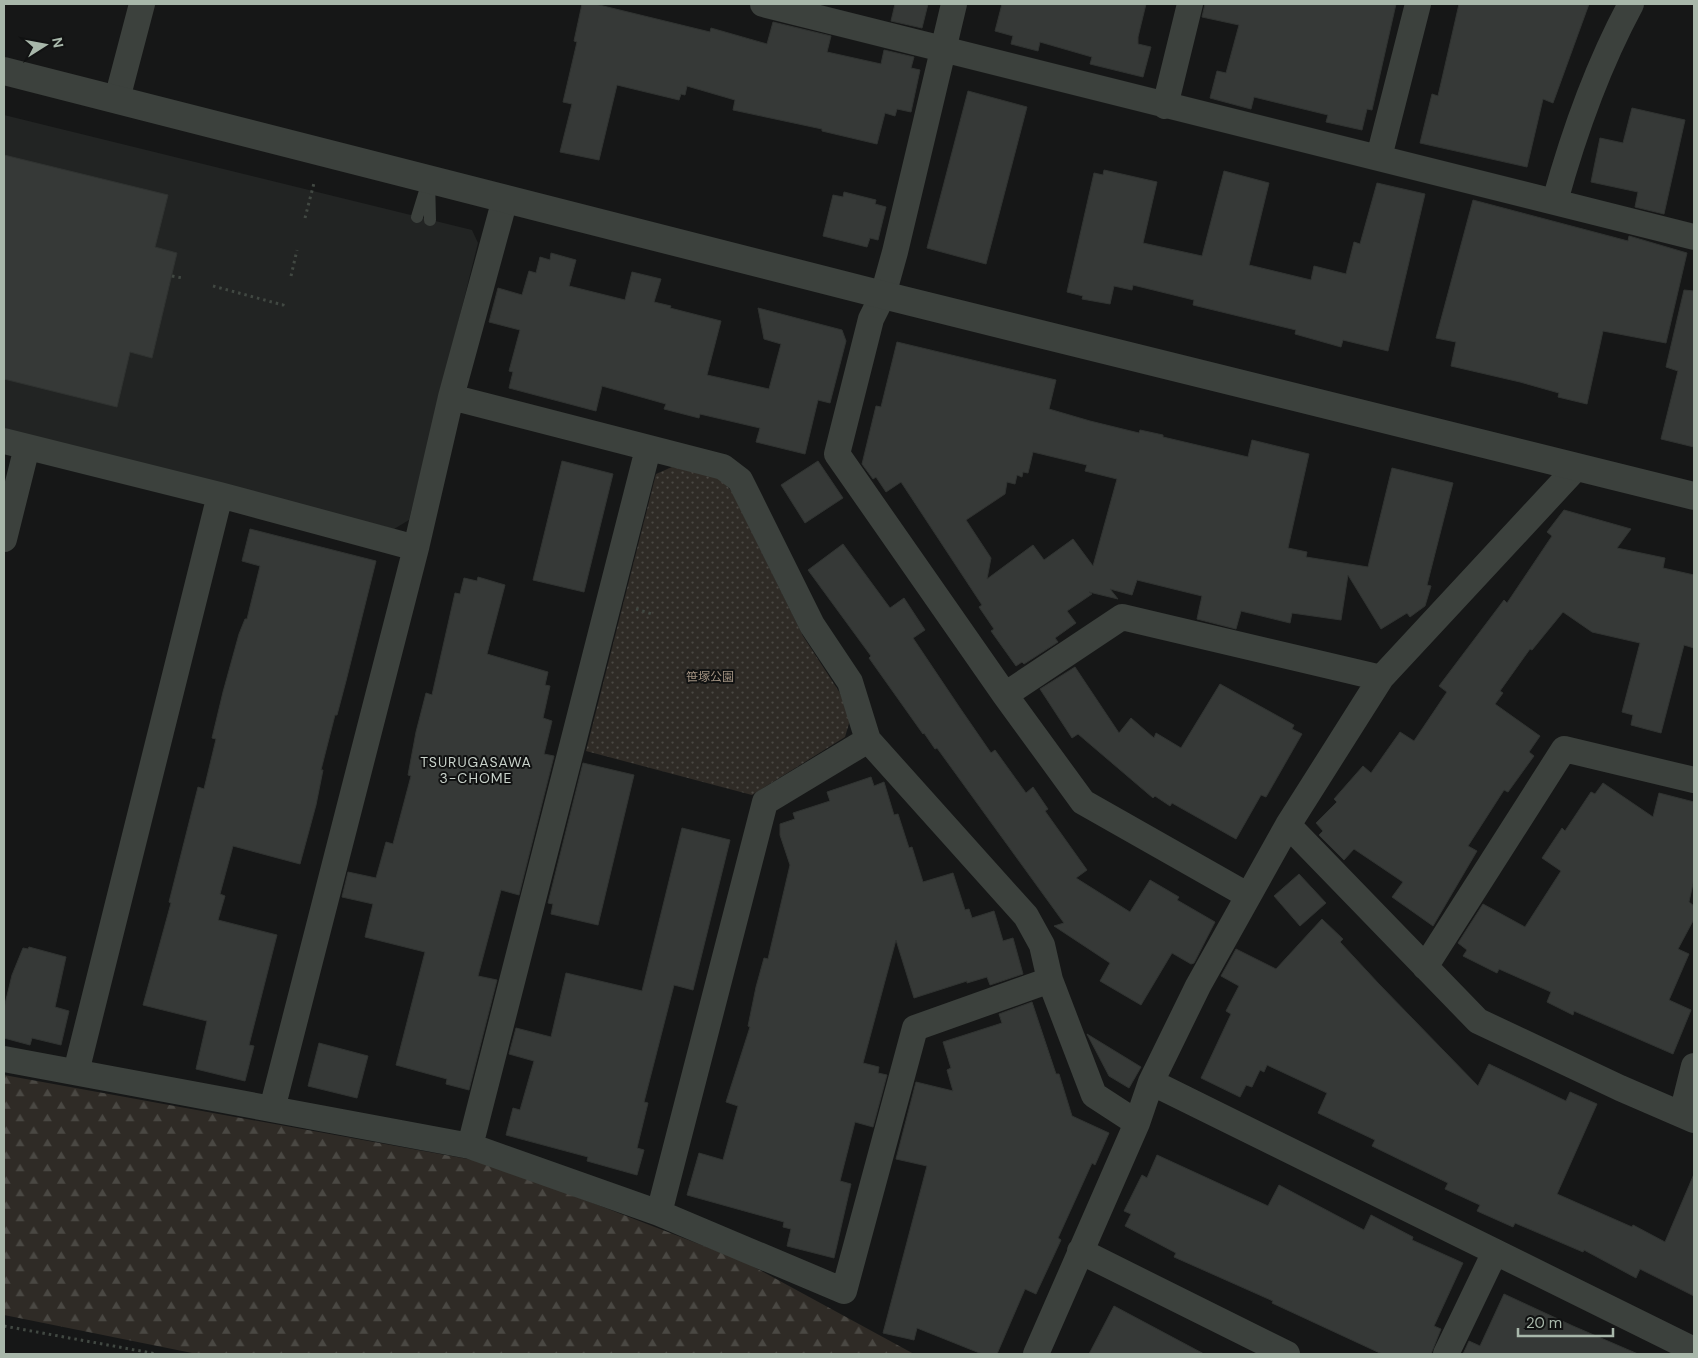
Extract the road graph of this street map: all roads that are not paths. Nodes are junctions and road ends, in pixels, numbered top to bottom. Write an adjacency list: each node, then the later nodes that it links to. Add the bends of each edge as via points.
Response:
1 (142, 4): 9 (street)
2 (763, 4): 7 (street)
3 (954, 4): 7 (street)
4 (1190, 4): 10 (street)
5 (1418, 4): 11 (street)
6 (1631, 4): 14 (street, via 1600,64 1572,140)
7 (943, 49): 10 (street); 18 (street)
8 (4, 71): 9 (street)
9 (117, 99): 12 (street)
10 (1165, 106): 11 (street)
11 (1379, 157): 14 (street)
12 (429, 179): 13 (street); 15 (lane); 16 (lane)
13 (505, 199): 18 (street); 19 (street)
14 (1555, 201): 17 (street)
15 (417, 217)
16 (430, 220)
17 (1694, 237)
18 (883, 295): 22 (street); 28 (street, via 871,319 837,454)
19 (451, 397): 21 (street); 26 (street)
20 (15, 444): 23 (street, via 163,474); 25 (street)
21 (648, 449): 29 (street, via 723,468 740,480 812,625 850,682); 42 (street)
22 (1577, 467): 24 (street); 27 (street)
23 (220, 495): 26 (street); 37 (street)
24 (1694, 496)
25 (4, 539)
26 (416, 548): 39 (street)
27 (1381, 678): 28 (street, via 1122,617); 31 (street)
28 (1005, 695): 32 (street, via 1083,802)
29 (868, 740): 34 (street, via 1026,916 1042,945); 43 (street, via 765,802)
30 (1694, 780): 33 (street, via 1564,749)
31 (1288, 825): 32 (street); 33 (street)
32 (1247, 895): 38 (street)
33 (1425, 967): 40 (street, via 1478,1020)
34 (1050, 980): 41 (street, via 1094,1095); 43 (street, via 915,1028 844,1291)
35 (4, 1059): 37 (street)
36 (1694, 1066): 40 (street)
37 (76, 1072): 39 (street)
38 (1151, 1082): 41 (street); 45 (street)
39 (272, 1109): 42 (street)
40 (1688, 1117)
41 (1138, 1123): 44 (street)
42 (470, 1146): 43 (street)
43 (660, 1213)
44 (1080, 1251): 47 (street); 48 (street)
45 (1496, 1252): 46 (street); 49 (street)
46 (1694, 1350)
47 (1036, 1354)
48 (1287, 1354)
49 (1446, 1354)

